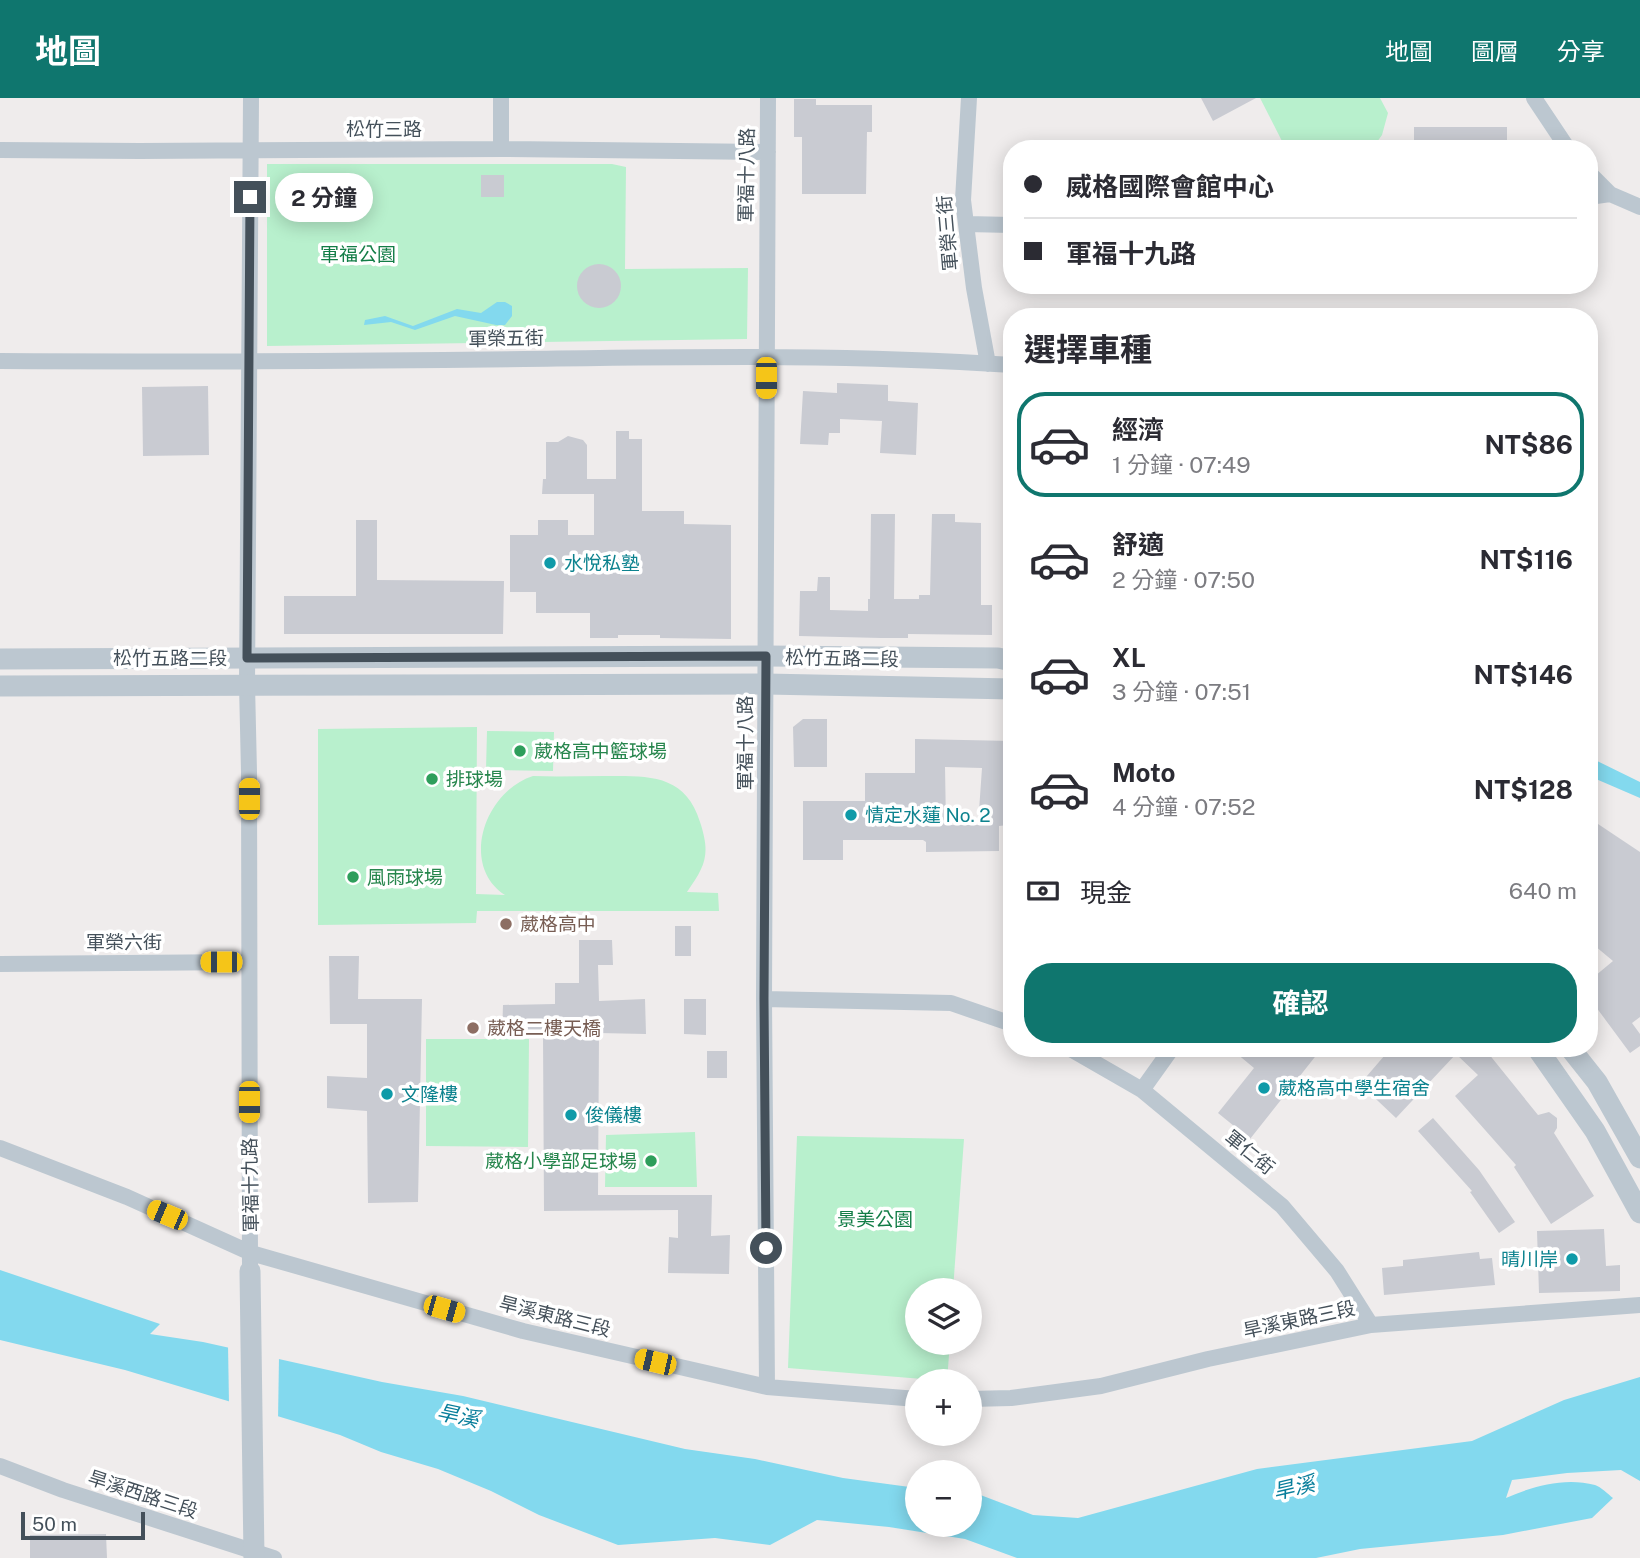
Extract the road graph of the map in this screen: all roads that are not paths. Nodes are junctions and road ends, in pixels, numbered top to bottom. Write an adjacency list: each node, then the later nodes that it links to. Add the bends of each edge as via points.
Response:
1 (251, 98): 7 (street, 軍福十九路)
2 (501, 98): 8 (street)
3 (768, 98): 10 (street, 軍福十八路)
4 (969, 98): 15 (street, 軍榮三街, via 963,200)
5 (1534, 98): 6 (street)
6 (1563, 140)
7 (251, 149): 8 (street, 松竹三路); 9 (street, 松竹三路); 19 (street, 軍福十九路)
8 (501, 149): 10 (street, 松竹三路)
9 (0, 150)
10 (768, 152): 17 (street, 軍福十八路)
11 (1598, 182): 12 (street)
12 (1610, 194): 13 (street); 14 (street)
13 (1598, 196)
14 (1640, 207)
15 (966, 224): 16 (street); 20 (street, 軍榮三街)
16 (1003, 225)
17 (766, 356): 19 (street, 軍榮五街); 20 (street, 軍榮五街); 22 (street, 軍福十八路)
18 (0, 361): 19 (street, 軍榮五街)
19 (249, 362): 23 (street, 軍福十九路)
20 (988, 364): 21 (street, 軍榮五街)
21 (1003, 365)
22 (766, 656): 23 (street, 松竹五路二段); 25 (street, 松竹五路二段); 27 (street, 軍福十八路)
23 (247, 658): 24 (street, 松竹五路二段); 26 (street, 軍福十九路)
24 (0, 659)
25 (1003, 659)
26 (247, 684): 27 (street, 松竹五路二段); 28 (street, 松竹五路二段); 30 (street, 軍福十九路)
27 (766, 684): 29 (street, 松竹五路二段); 32 (street, 軍福十八路)
28 (0, 686)
29 (1003, 688)
30 (248, 962): 31 (street, 軍榮六街); 42 (street, 軍福十九路)
31 (0, 964)
32 (764, 999): 33 (street, via 951,1003); 45 (street, 軍福十八路)
33 (1003, 1021)
34 (1085, 1057): 38 (street, 軍仁街)
35 (1166, 1057): 38 (street)
36 (1543, 1057): 41 (street, via 1595,1131)
37 (1577, 1057): 40 (street, via 1597,1082)
38 (1143, 1090): 44 (street, 軍仁街, via 1282,1206 1337,1271)
39 (0, 1148): 42 (street, 旱溪東路三段, via 127,1197)
40 (1640, 1158)
41 (1640, 1213)
42 (251, 1262): 45 (street, 旱溪東路三段); 49 (street, 軍福十九路, via 254,1514)
43 (1640, 1305): 44 (street, 旱溪東路三段)
44 (1371, 1325): 47 (street, 旱溪東路三段, via 1101,1385)
45 (767, 1387): 46 (street, 旱溪東路三段)
46 (905, 1398)
47 (982, 1399)
48 (0, 1466): 49 (street, 旱溪西路三段)
49 (261, 1556)

